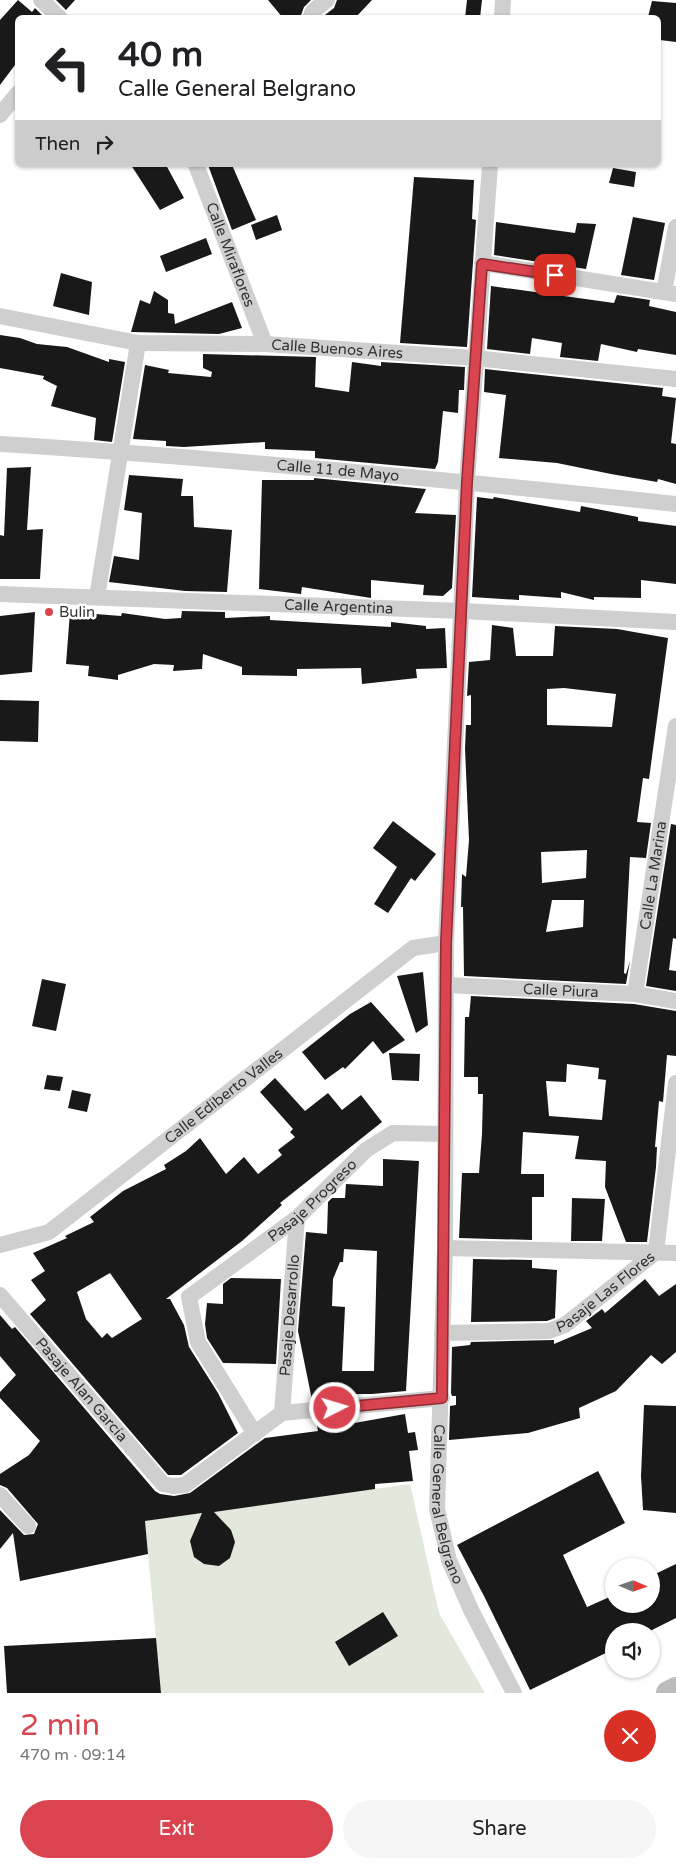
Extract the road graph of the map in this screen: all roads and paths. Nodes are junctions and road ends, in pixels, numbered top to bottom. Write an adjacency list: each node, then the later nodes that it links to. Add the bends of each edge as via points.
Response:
1 (41, 0): 4 (street)
2 (327, 0): 5 (street)
3 (503, 0): 6 (street)
4 (57, 15)
5 (311, 15)
6 (502, 15)
7 (15, 97): 8 (street)
8 (0, 115)
9 (197, 167): 16 (street, Calle Miraflores)
10 (490, 167): 12 (street, Calle General Belgrano)
11 (676, 227): 13 (street)
12 (482, 264): 13 (street); 17 (street, Calle General Belgrano)
13 (670, 293)
14 (0, 316): 15 (street, Calle Buenos Aires)
15 (138, 343): 16 (street, Calle Buenos Aires); 20 (street)
16 (265, 344): 17 (street, Calle Buenos Aires)
17 (474, 358): 18 (street, Calle Buenos Aires); 21 (street, Calle General Belgrano)
18 (676, 379)
19 (0, 444): 20 (street, Calle 11 de Mayo)
20 (122, 452): 21 (street, Calle 11 de Mayo); 24 (street)
21 (467, 482): 22 (street, Calle 11 de Mayo); 25 (street, Calle General Belgrano)
22 (676, 504)
23 (0, 594): 24 (street, Calle Argentina)
24 (97, 598): 25 (street, Calle Argentina)
25 (462, 610): 26 (street, Calle Argentina); 28 (street, Calle General Belgrano)
26 (676, 622)
27 (676, 726): 30 (street, Calle La Marina)
28 (446, 943): 29 (street, Calle General Belgrano); 35 (street, Calle Ediberto Valles, via 413,948 49,1232)
29 (446, 985): 30 (street, Calle Piura); 33 (street, Calle General Belgrano)
30 (635, 994): 31 (street, Calle Piura)
31 (676, 1000)
32 (676, 1082): 37 (street, Pasaje Las Flores)
33 (445, 1134): 34 (street, Pasaje Progreso, via 393,1133 366,1150); 36 (street, Calle General Belgrano)
34 (297, 1218): 42 (street, Pasaje Desarrollo); 43 (street, Pasaje Progreso, via 189,1297 198,1342)
35 (0, 1246)
36 (444, 1248): 37 (street); 40 (street, Calle General Belgrano)
37 (656, 1252): 38 (street); 40 (street, Pasaje Las Flores, via 565,1325 549,1331)
38 (676, 1253)
39 (0, 1295): 43 (street, Pasaje Alan García, via 163,1484 185,1485)
40 (442, 1333): 41 (street, Calle General Belgrano)
41 (442, 1398): 42 (street); 46 (street, Calle General Belgrano, via 437,1509 449,1560)
42 (282, 1413): 43 (street)
43 (255, 1434)
44 (0, 1495): 45 (street)
45 (28, 1526)
46 (514, 1693)

